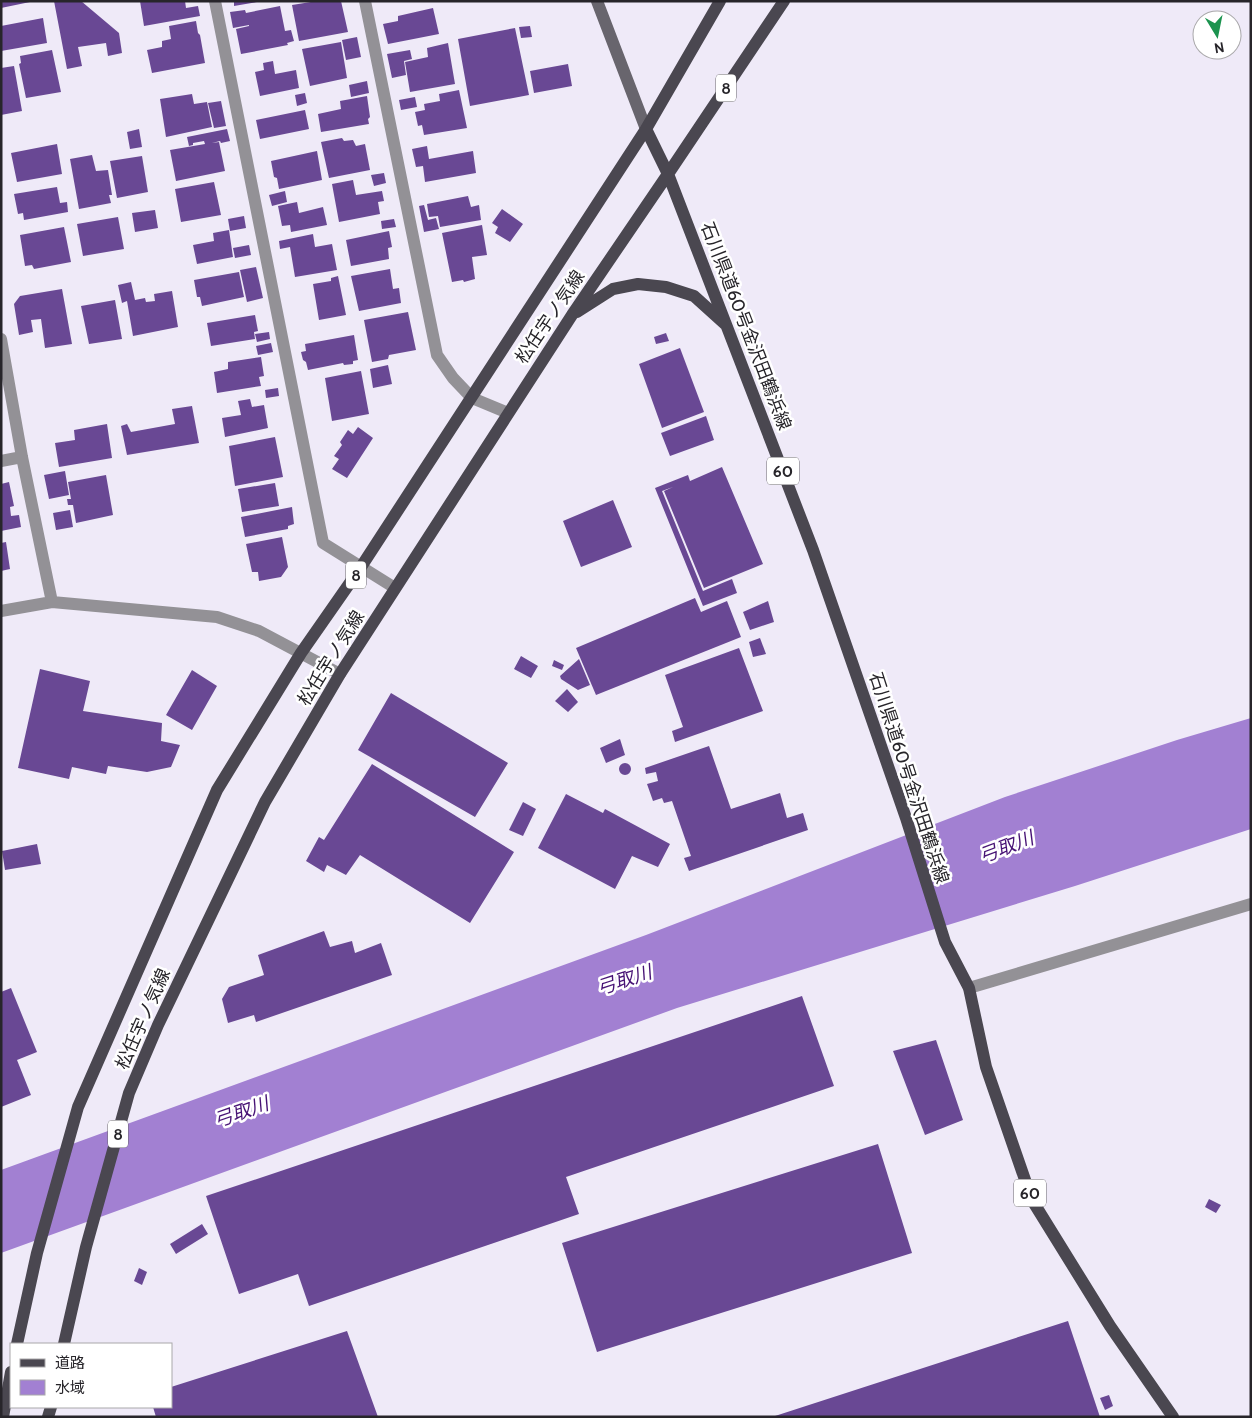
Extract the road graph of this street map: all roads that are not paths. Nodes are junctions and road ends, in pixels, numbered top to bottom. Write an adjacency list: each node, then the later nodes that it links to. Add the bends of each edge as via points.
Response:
1 (215, 1): 15 (street, via 323,543)
2 (365, 1): 11 (street, via 437,355)
3 (597, 1): 6 (main road)
4 (720, 1): 6 (main road, 松任宇ノ気線 / 8)
5 (784, 1): 7 (main road, 松任宇ノ気線 / 8)
6 (646, 129): 7 (main road, 石川県道60号金沢田鶴浜線 / 60); 11 (main road, 松任宇ノ気線 / 8)
7 (668, 174): 8 (main road, 松任宇ノ気線 / 8); 9 (main road, 石川県道60号金沢田鶴浜線 / 60)
8 (572, 315): 9 (main road, via 613,289 638,284 666,286 694,296); 12 (main road, 松任宇ノ気線 / 8)
9 (727, 325): 22 (main road, 石川県道60号金沢田鶴浜線 / 60, via 813,550 906,818 945,942)
10 (1, 339): 13 (street)
11 (472, 398): 12 (street); 15 (main road, 松任宇ノ気線 / 8)
12 (508, 413): 16 (main road, 松任宇ノ気線 / 8)
13 (22, 457): 14 (street); 17 (street)
14 (1, 461)
15 (361, 567): 16 (street); 19 (main road, 松任宇ノ気線 / 8)
16 (395, 588): 20 (main road, 松任宇ノ気線 / 8)
17 (52, 602): 18 (street); 19 (street, via 217,617 259,630)
18 (1, 611)
19 (301, 653): 20 (street); 23 (main road, 松任宇ノ気線 / 8, via 217,790 78,1107 37,1253)
20 (340, 674): 24 (main road, 松任宇ノ気線 / 8, via 265,802 129,1092 86,1247)
21 (1251, 904): 22 (street)
22 (969, 988): 27 (main road, 石川県道60号金沢田鶴浜線 / 60, via 986,1067 1032,1200 1110,1326)
23 (17, 1343)
24 (64, 1343)
25 (10, 1378): 26 (main road)
26 (3, 1417)
27 (1173, 1417)

